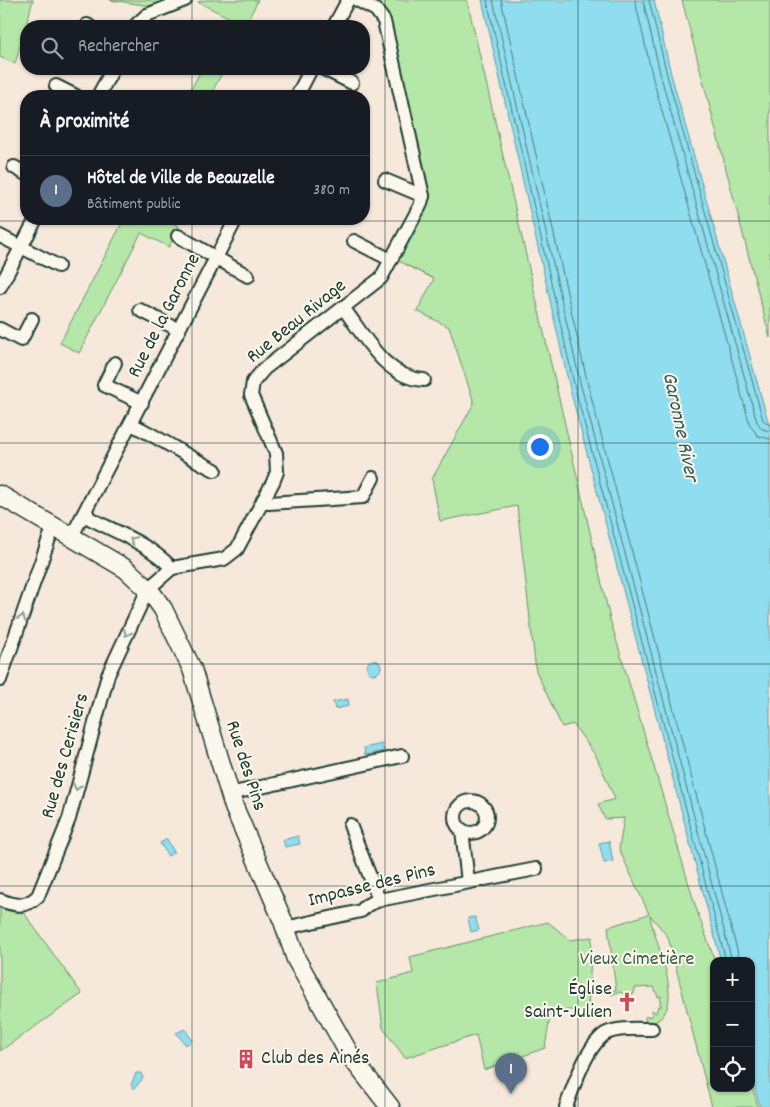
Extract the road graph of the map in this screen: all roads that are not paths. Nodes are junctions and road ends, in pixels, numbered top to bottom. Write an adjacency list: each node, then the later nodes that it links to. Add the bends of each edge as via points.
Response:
1 (185, 0): 4 (street)
2 (348, 0): 5 (street)
3 (357, 0): 17 (street, via 376,10 384,21)
4 (142, 20)
5 (337, 20)
6 (109, 75): 12 (street)
7 (308, 75): 13 (street)
8 (336, 75): 9 (street)
9 (352, 83)
10 (56, 86): 11 (street)
11 (64, 90)
12 (101, 90)
13 (300, 90)
14 (14, 168): 15 (street)
15 (20, 171)
16 (385, 180): 17 (street)
17 (423, 196): 25 (street, Rue Beau Rivage)
18 (33, 225): 23 (street)
19 (233, 225): 24 (street, Rue de la Garonne)
20 (0, 236): 23 (street)
21 (178, 236): 24 (street)
22 (354, 241): 25 (street)
23 (21, 247): 26 (street); 28 (street)
24 (216, 257): 27 (street); 33 (street, Rue de la Garonne)
25 (391, 260): 29 (street, Rue Beau Rivage, via 381,278)
26 (58, 266)
27 (248, 276)
28 (0, 287)
29 (344, 308): 35 (street, via 391,370 410,380); 41 (street, Rue Beau Rivage, via 264,369 253,382 251,395 276,452 277,472)
30 (140, 310): 33 (street)
31 (32, 319): 32 (street, via 21,340)
32 (0, 329)
33 (179, 330): 36 (street, Rue de la Garonne)
34 (115, 363): 36 (street, Rue de la Garonne, via 104,384)
35 (424, 380)
36 (142, 404): 37 (street, Rue de la Garonne)
37 (131, 424): 38 (street); 42 (street, Rue de la Garonne)
38 (215, 470)
39 (373, 478): 41 (street, via 363,497 269,503)
40 (0, 495): 43 (street, Rue des Pins)
41 (263, 500): 45 (street, Rue Beau Rivage, via 237,549 224,559)
42 (86, 511): 44 (street, Rue de la Garonne); 45 (street, one-way to 42, via 159,554 89,518)
43 (56, 527): 44 (street, Rue des Pins); 47 (street, one-way to 43)
44 (72, 536): 46 (street, Rue des Pins, via 126,569)
45 (172, 568): 46 (street)
46 (148, 589): 49 (street, Rue des Pins, via 163,609 192,668); 54 (street, Rue des Cerisiers, one-way to 54, via 108,675 69,819 38,896 29,904 17,906)
47 (0, 680)
48 (402, 756): 49 (street)
49 (229, 794): 56 (street, Rue des Pins)
50 (350, 825): 55 (street)
51 (462, 830): 53 (street, Impasse des Pins)
52 (536, 869): 53 (street, Impasse des Pins)
53 (468, 882): 55 (street, Impasse des Pins)
54 (0, 900)
55 (379, 900): 56 (street, Impasse des Pins, via 361,911)
56 (285, 928): 58 (street, Rue des Pins, via 296,959 334,1032)
57 (652, 1029): 59 (street, via 618,1030 606,1034 596,1043)
58 (390, 1107)
59 (566, 1107)

